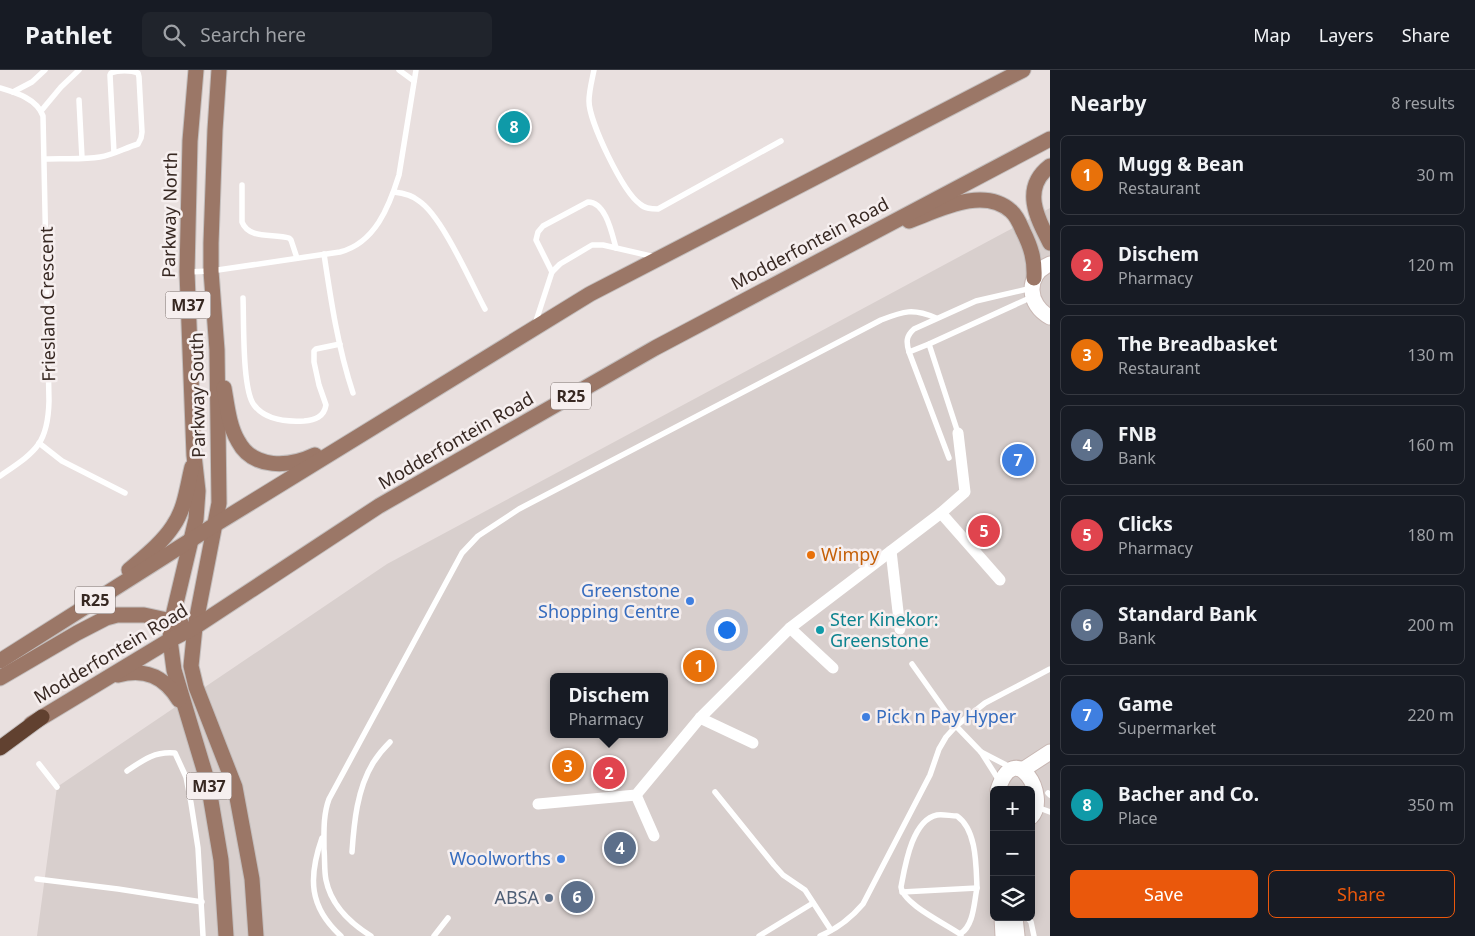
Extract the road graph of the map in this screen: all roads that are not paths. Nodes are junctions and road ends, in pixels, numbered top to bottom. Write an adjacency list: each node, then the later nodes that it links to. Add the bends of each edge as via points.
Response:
1 (46, 70): 11 (lane)
2 (79, 70): 13 (lane)
3 (196, 70): 30 (main road, Parkway North / M37, via 190,141)
4 (219, 70): 29 (main road, Parkway South / M37)
5 (399, 70): 9 (lane)
6 (416, 70): 9 (lane)
7 (594, 70): 15 (lane, via 589,101 592,115 612,162 631,196 641,206 658,209)
8 (1023, 70): 27 (main road, R25)
9 (414, 81): 21 (lane, via 400,175)
10 (0, 88): 11 (lane)
11 (13, 92): 13 (lane, via 30,100)
12 (79, 100): 17 (lane)
13 (41, 111): 18 (lane, Friesland Crescent)
14 (1050, 139): 22 (main road, Modderfontein Road / R25)
15 (781, 141)
16 (114, 153): 16 (lane, via 110,76 115,71 132,71 139,77 141,138 138,144); 17 (lane)
17 (82, 158): 18 (lane)
18 (45, 159): 45 (lane, Friesland Crescent, via 49,400 47,430)
19 (1050, 166): 23 (main road, via 1038,179 1033,199 1038,221)
20 (242, 185): 26 (lane, via 244,226 250,232 289,238)
21 (394, 192): 25 (lane, via 382,217 363,242 349,249); 34 (lane, via 411,196 430,210)
22 (858, 240): 32 (main road, via 968,201 999,204 1017,218 1032,250 1035,265); 57 (main road, Modderfontein Road / R25, via 655,348 379,506)
23 (1050, 243)
24 (616, 248): 27 (lane); 31 (lane, via 592,246); 31 (lane, via 599,204 588,202 543,226 538,232 536,240)
25 (324, 254): 26 (lane); 38 (lane)
26 (297, 258): 29 (lane)
27 (660, 258): 37 (main road, R25, via 590,294)
28 (1050, 264): 32 (street, via 1040,270)
29 (211, 271): 30 (lane); 40 (main road, Parkway South / M37)
30 (187, 272): 46 (main road, Parkway North / M37)
31 (552, 272): 37 (lane)
32 (1033, 288): 35 (lane, via 976,302); 36 (street, via 1036,306); 39 (lane)
33 (243, 298): 38 (lane, via 248,389 254,405 267,416 301,421 321,416 326,405 314,351)
34 (485, 309)
35 (936, 318): 41 (lane, via 910,333 907,339); 87 (lane, via 921,312 904,311 881,320 519,510 478,536 462,553 329,799)
36 (1050, 318)
37 (534, 328): 43 (main road, R25)
38 (340, 344): 42 (lane)
39 (930, 344): 41 (lane); 44 (lane)
40 (217, 350): 43 (main road, via 237,441 247,452 266,462 284,464 307,459); 51 (main road, Parkway South / M37, via 219,491)
41 (909, 352): 47 (lane)
42 (353, 392)
43 (404, 409): 51 (main road, R25)
44 (958, 433): 50 (street, via 965,492)
45 (40, 443): 48 (lane, Friesland Crescent); 49 (lane, via 62,461)
46 (194, 455): 52 (main road, Parkway North / M37, via 198,491 196,519); 55 (main road, via 184,503 173,527)
47 (949, 458)
48 (0, 476)
49 (125, 493)
50 (941, 513): 53 (street); 54 (street)
51 (216, 524): 52 (main road, R25); 57 (main road, Parkway South / M37)
52 (190, 540): 55 (main road, R25); 56 (main road, M37)
53 (891, 551): 58 (street); 59 (street)
54 (1000, 580)
55 (107, 592): 61 (main road, R25)
56 (172, 620): 57 (main road); 60 (main road, M37); 65 (main road, via 144,615 106,618)
57 (195, 627): 60 (main road, Modderfontein Road / R25); 103 (main road, M37, via 191,666 235,787 252,880)
58 (790, 628): 63 (street); 69 (street)
59 (900, 629)
60 (170, 640): 66 (main road, Modderfontein Road / R25); 67 (main road, M37, via 174,670)
61 (0, 661)
62 (912, 664): 70 (lane)
63 (833, 668)
64 (1050, 669): 70 (lane, via 985,703)
65 (0, 678)
66 (106, 679): 67 (main road, via 132,672 150,674 174,691); 68 (main road, Modderfontein Road / R25)
67 (189, 716): 102 (main road, M37, via 208,783 221,860)
68 (42, 717): 71 (main road, Modderfontein Road / R25); 74 (highway)
69 (700, 718): 73 (street); 84 (street)
70 (956, 726): 75 (lane); 99 (lane, via 939,749 930,775 871,893 852,916)
71 (0, 742)
72 (390, 742): 89 (lane, via 372,763 362,788 354,819)
73 (753, 743)
74 (0, 748)
75 (981, 752): 78 (lane); 80 (lane)
76 (1050, 752): 78 (street)
77 (39, 764): 81 (lane)
78 (1020, 769): 80 (street, via 1005,776); 82 (street, via 1035,772)
79 (127, 771): 93 (lane, via 149,756 175,754 188,784)
80 (999, 786)
81 (57, 787)
82 (1049, 789): 86 (street)
83 (715, 792): 94 (lane, via 774,865 802,887)
84 (636, 795): 85 (street); 88 (street)
85 (538, 804)
86 (1041, 813)
87 (323, 834): 104 (lane, via 314,869 316,904 321,915); 105 (lane, via 330,893 346,916)
88 (654, 836)
89 (352, 852)
90 (37, 879): 93 (lane)
91 (977, 888): 92 (lane); 92 (lane, via 974,846 964,822 957,816 937,815 922,826 914,839 905,867); 100 (lane, via 970,924)
92 (902, 892): 100 (lane, via 913,904)
93 (202, 902): 101 (lane)
94 (813, 903): 99 (lane); 107 (lane)
95 (448, 918): 106 (lane)
96 (1003, 921): 109 (street)
97 (1013, 921): 109 (street)
98 (1029, 921): 110 (lane)
99 (832, 930): 108 (lane)
100 (961, 935)
101 (203, 936)
102 (226, 936)
103 (256, 936)
104 (341, 936)
105 (371, 936)
106 (434, 936)
107 (760, 936)
108 (820, 936)
109 (1006, 936)
110 (1034, 936)

